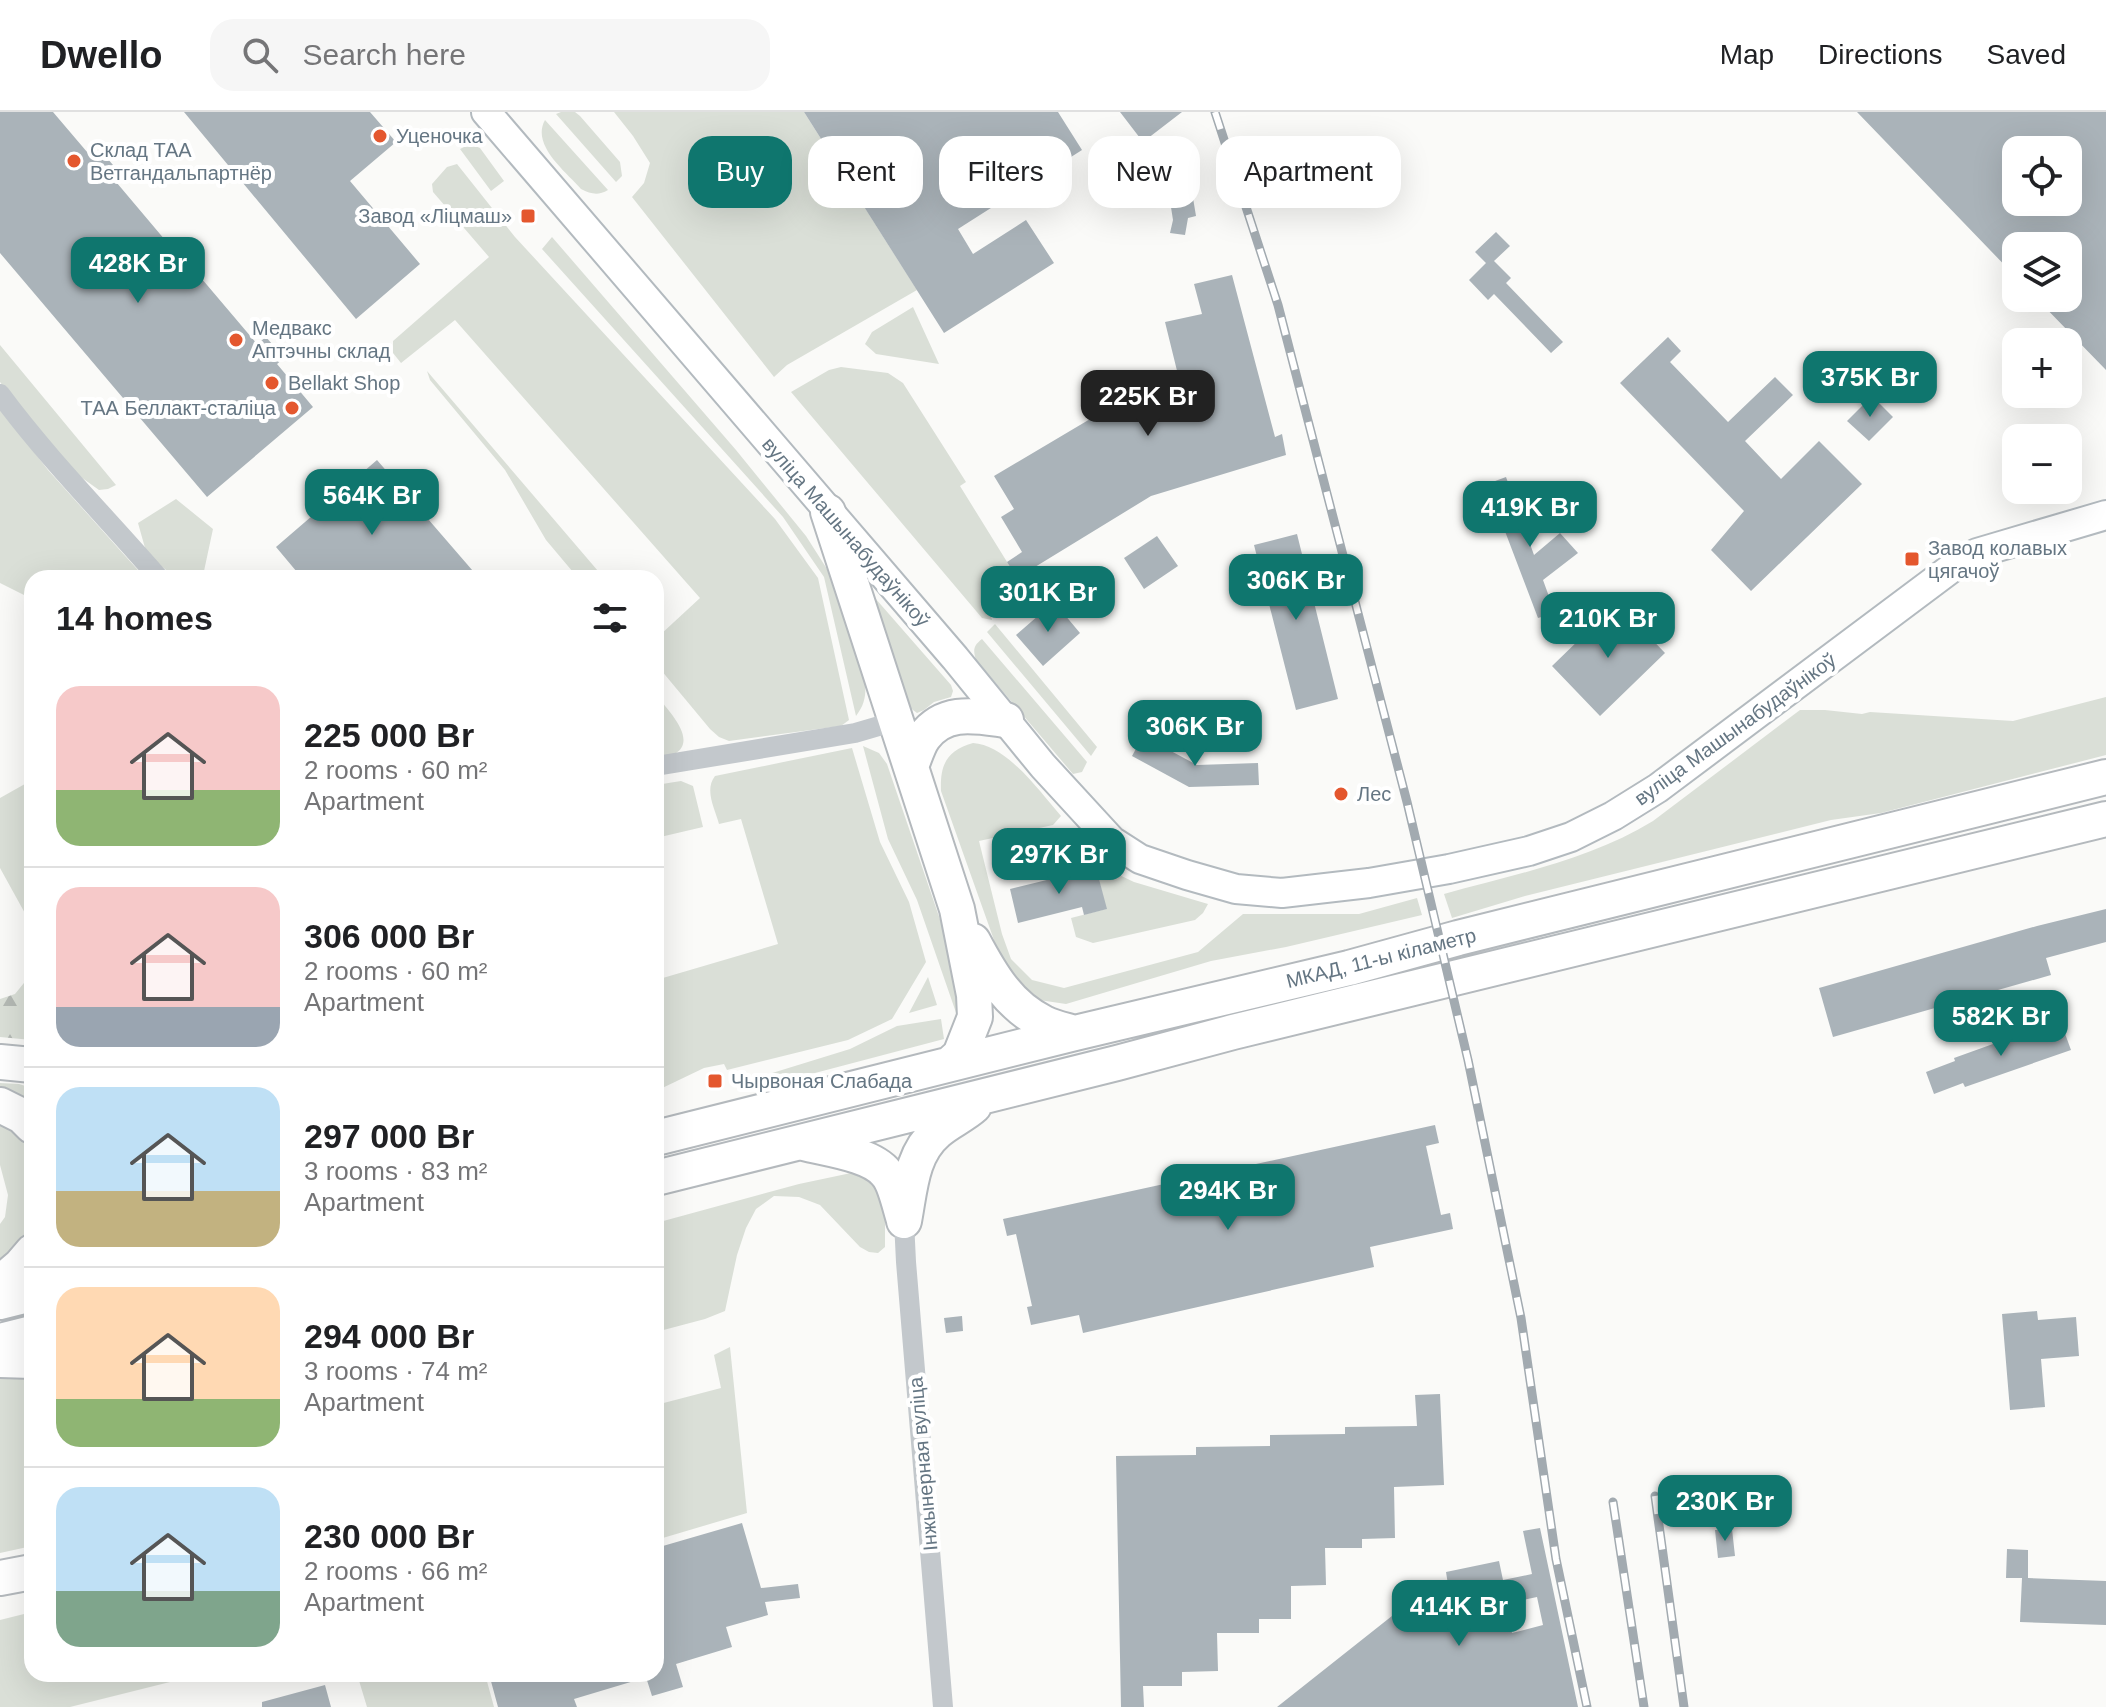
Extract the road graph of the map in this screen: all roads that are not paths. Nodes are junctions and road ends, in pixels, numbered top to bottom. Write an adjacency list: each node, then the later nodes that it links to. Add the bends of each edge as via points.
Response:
1 (486, 112): 3 (main road, вуліца Машынабудаўнікоў)
2 (0, 394): 5 (street)
3 (828, 512): 6 (main road, вуліца Машынабудаўнікоў); 7 (highway)
4 (2106, 515): 6 (main road, вуліца Машынабудаўнікоў, via 1977,553 1953,567 1613,816 1529,851 1449,869 1282,893 1236,889 1187,875 1140,859 1112,841)
5 (152, 570)
6 (1006, 720): 9 (highway, via 959,715 940,721 923,738)
7 (896, 721): 8 (street, via 855,733); 9 (highway)
8 (664, 765)
9 (911, 766): 12 (highway)
10 (2106, 777): 13 (highway, МКАД, 11-ы кіламетр)
11 (2106, 819): 17 (highway, МКАД, 11-ы кіламетр)
12 (957, 909): 13 (highway, via 1000,988 1045,1023); 16 (highway, via 975,1017 960,1055)
13 (1075, 1033): 16 (highway, МКАД, 11-ы кіламетр)
14 (0, 1062): 15 (highway)
15 (24, 1064)
16 (950, 1064): 20 (highway, МКАД, 11-ы кіламетр)
17 (987, 1095): 21 (highway, МКАД, 11-ы кіламетр); 23 (highway, via 927,1141 918,1157)
18 (0, 1105): 19 (highway)
19 (24, 1118)
20 (664, 1136)
21 (800, 1142): 22 (highway, МКАД, 11-ы кіламетр); 23 (highway, via 848,1154 887,1173)
22 (664, 1176)
23 (904, 1221): 32 (street, Інжынерная вуліца)
24 (24, 1261): 25 (highway)
25 (0, 1283)
26 (24, 1296): 27 (highway)
27 (0, 1302)
28 (24, 1335): 29 (highway)
29 (0, 1341)
30 (0, 1360): 31 (highway)
31 (24, 1361)
32 (943, 1707)

